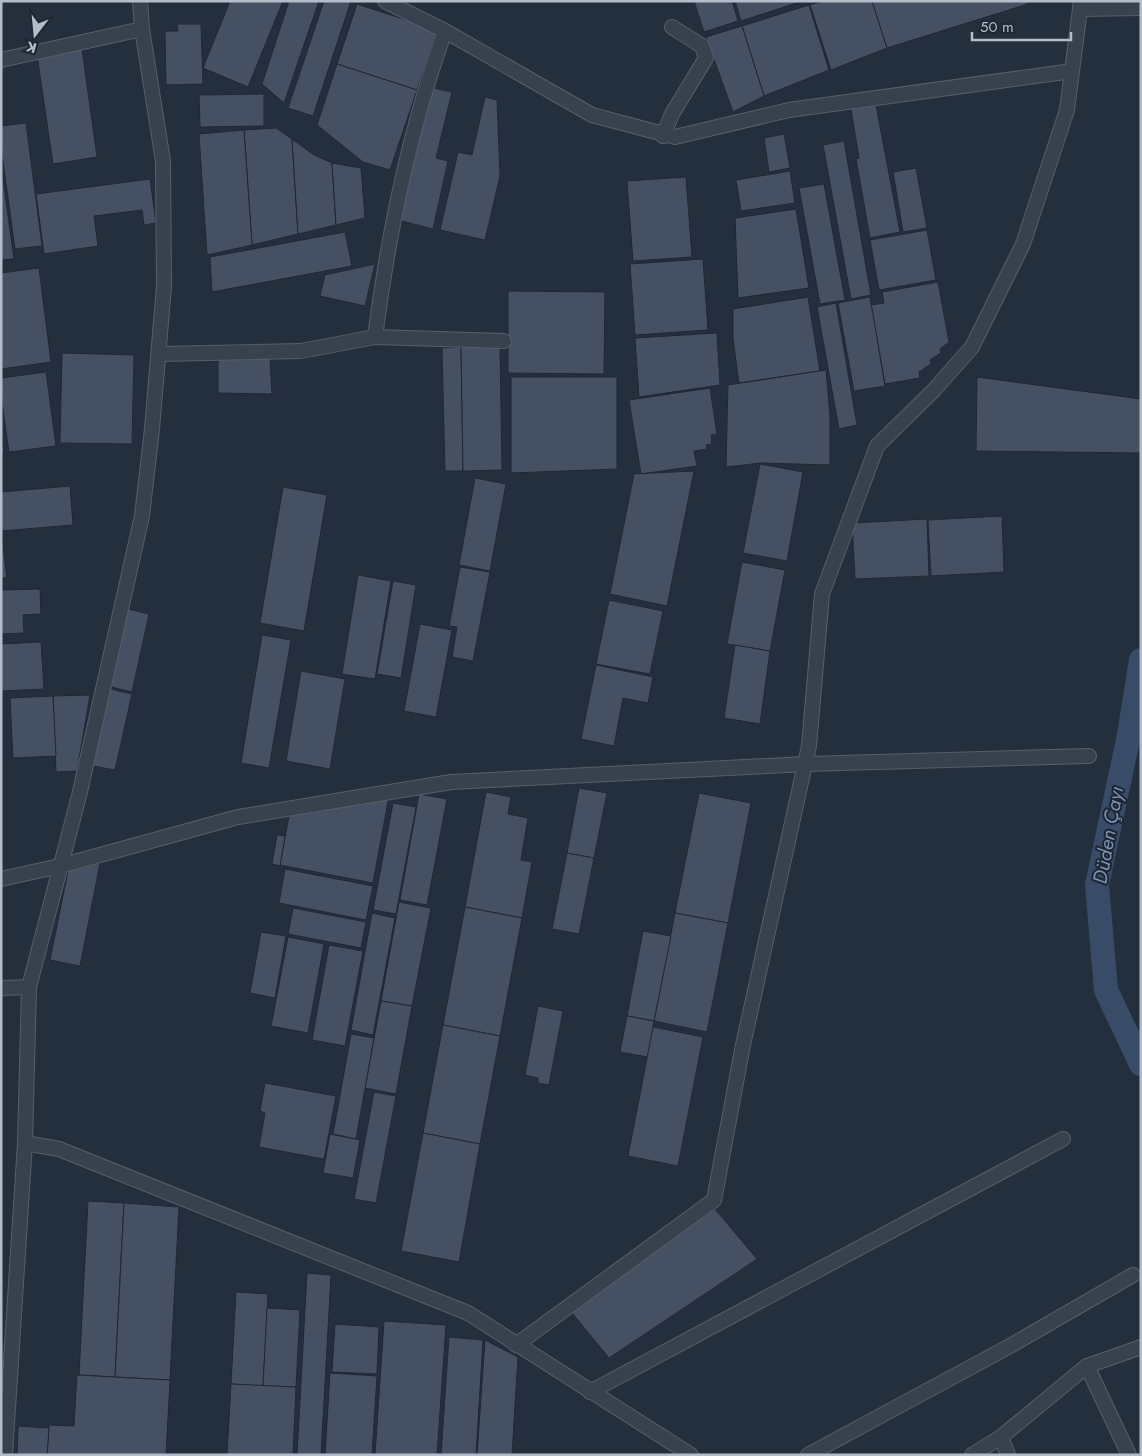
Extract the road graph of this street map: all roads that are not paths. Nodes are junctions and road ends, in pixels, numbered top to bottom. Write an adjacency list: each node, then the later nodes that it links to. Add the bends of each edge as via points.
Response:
1 (140, 1): 6 (street)
2 (385, 1): 7 (street)
3 (1081, 5): 4 (street); 9 (street)
4 (1141, 8)
5 (672, 27): 10 (street, via 702,46 706,58 672,114)
6 (142, 29): 8 (street); 13 (street, via 163,161 164,286)
7 (445, 31): 10 (street, via 592,115); 11 (street, via 430,72 411,144)
8 (1, 60)
9 (1072, 71): 10 (street, via 789,110 675,137); 15 (street, via 1067,110 1023,244 972,347 934,390 876,446 822,594)
10 (663, 136)
11 (375, 337): 12 (street); 13 (street, via 301,351)
12 (504, 341)
13 (159, 354): 16 (street, via 142,516 79,796)
14 (1089, 756): 15 (street)
15 (806, 764): 16 (street, via 451,782 238,816); 23 (street, via 743,1044 714,1200)
16 (60, 866): 17 (street); 18 (street)
17 (1, 879)
18 (29, 987): 19 (street); 21 (street)
19 (1, 988)
20 (1063, 1139): 26 (street)
21 (25, 1143): 23 (street, via 59,1149 468,1314); 28 (street)
22 (1133, 1274): 30 (street, via 1010,1346)
23 (516, 1345): 26 (street)
24 (1141, 1348): 25 (street)
25 (1087, 1366): 27 (street); 33 (street)
26 (590, 1392): 29 (street)
27 (1001, 1437): 31 (street); 32 (street)
28 (5, 1455)
29 (691, 1455)
30 (808, 1455)
31 (972, 1455)
32 (1008, 1455)
33 (1130, 1455)

